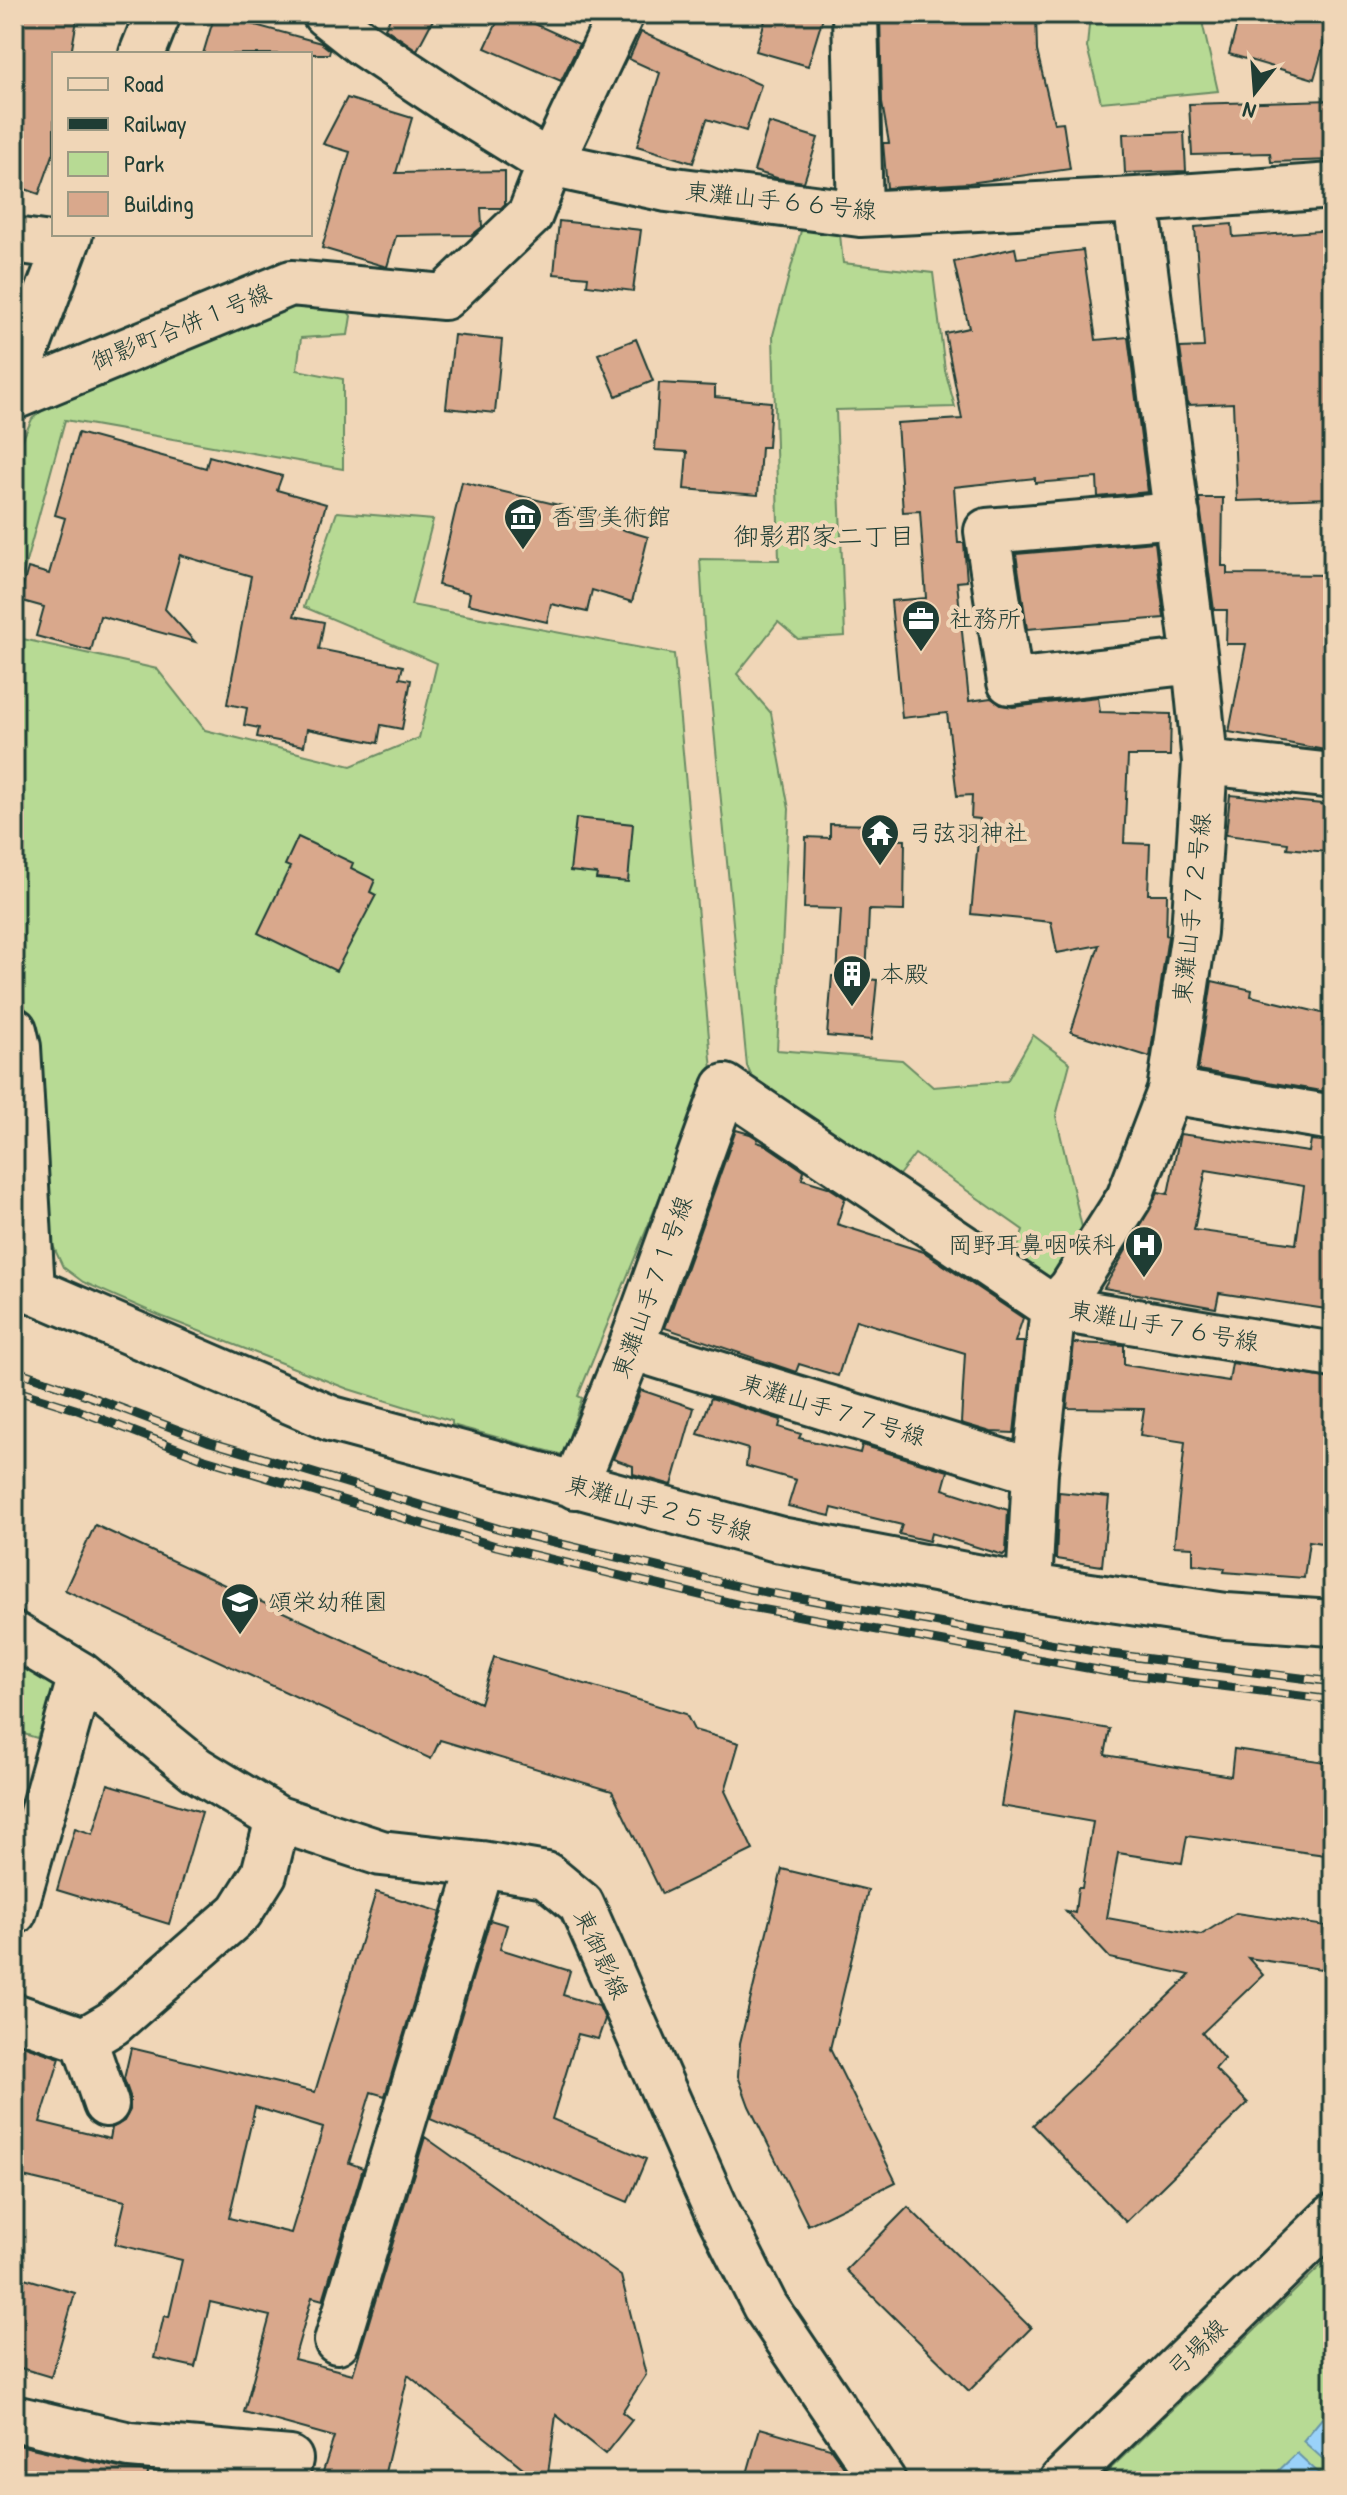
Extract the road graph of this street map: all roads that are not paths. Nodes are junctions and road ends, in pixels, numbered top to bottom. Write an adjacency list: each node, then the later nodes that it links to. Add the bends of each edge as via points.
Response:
1 (158, 14): 5 (street)
2 (325, 14): 6 (street, 東灘山手６６号線)
3 (621, 14): 6 (street, 御影町合併１号線)
4 (855, 14): 9 (street)
5 (143, 52)
6 (550, 164): 9 (street, 東灘山手６６号線, via 667,189); 13 (street, 御影町合併１号線, via 530,215 444,297 291,283)
7 (1333, 186): 8 (street, 東灘山手６６号線)
8 (1136, 200): 9 (street, 東灘山手６６号線); 14 (street, 東灘山手７２号線)
9 (860, 214)
10 (14, 240): 11 (street)
11 (67, 240): 12 (street)
12 (14, 383)
13 (14, 397)
14 (1177, 515): 15 (street, 東灘山手７２号線); 15 (street, via 987,531 1010,682)
15 (1195, 661): 16 (street, 東灘山手７２号線)
16 (1205, 762): 17 (street); 20 (street, 東灘山手７２号線, via 1194,932)
17 (1333, 776)
18 (14, 1030): 22 (street)
19 (725, 1087): 23 (street, 東灘山手７６号線); 24 (street, 東灘山手７１号線)
20 (1170, 1091): 21 (street); 23 (street, 東灘山手７２号線, via 1129,1198 1071,1289)
21 (1333, 1118)
22 (23, 1286): 27 (street, 東灘山手２５号線, via 332,1419)
23 (1053, 1308): 25 (street, 東灘山手７６号線); 26 (street)
24 (631, 1347): 26 (street, 東灘山手７７号線); 27 (street, 東灘山手７１号線)
25 (1333, 1355)
26 (1035, 1472): 28 (street)
27 (575, 1486): 28 (street, 東灘山手２５号線, via 781,1540)
28 (1029, 1587): 29 (street, 東灘山手２５号線, via 1226,1616)
29 (1333, 1623)
30 (14, 1635): 31 (street, 東御影線)
31 (81, 1675): 32 (street, 東御影線, via 196,1769); 34 (street)
32 (278, 1819): 33 (street, 東御影線, via 381,1853); 36 (street, via 264,1874 240,1912 113,2023)
33 (481, 1864): 39 (street); 42 (street, 東御影線, via 546,1875 581,1904 716,2209 765,2306)
34 (14, 1912)
35 (14, 2016): 36 (street)
36 (84, 2040): 37 (street)
37 (106, 2104)
38 (1333, 2217): 43 (street, 弓場線)
39 (337, 2341)
40 (14, 2418): 41 (street, via 130,2445 290,2459)
41 (285, 2481)
42 (883, 2481)
43 (1062, 2481)

